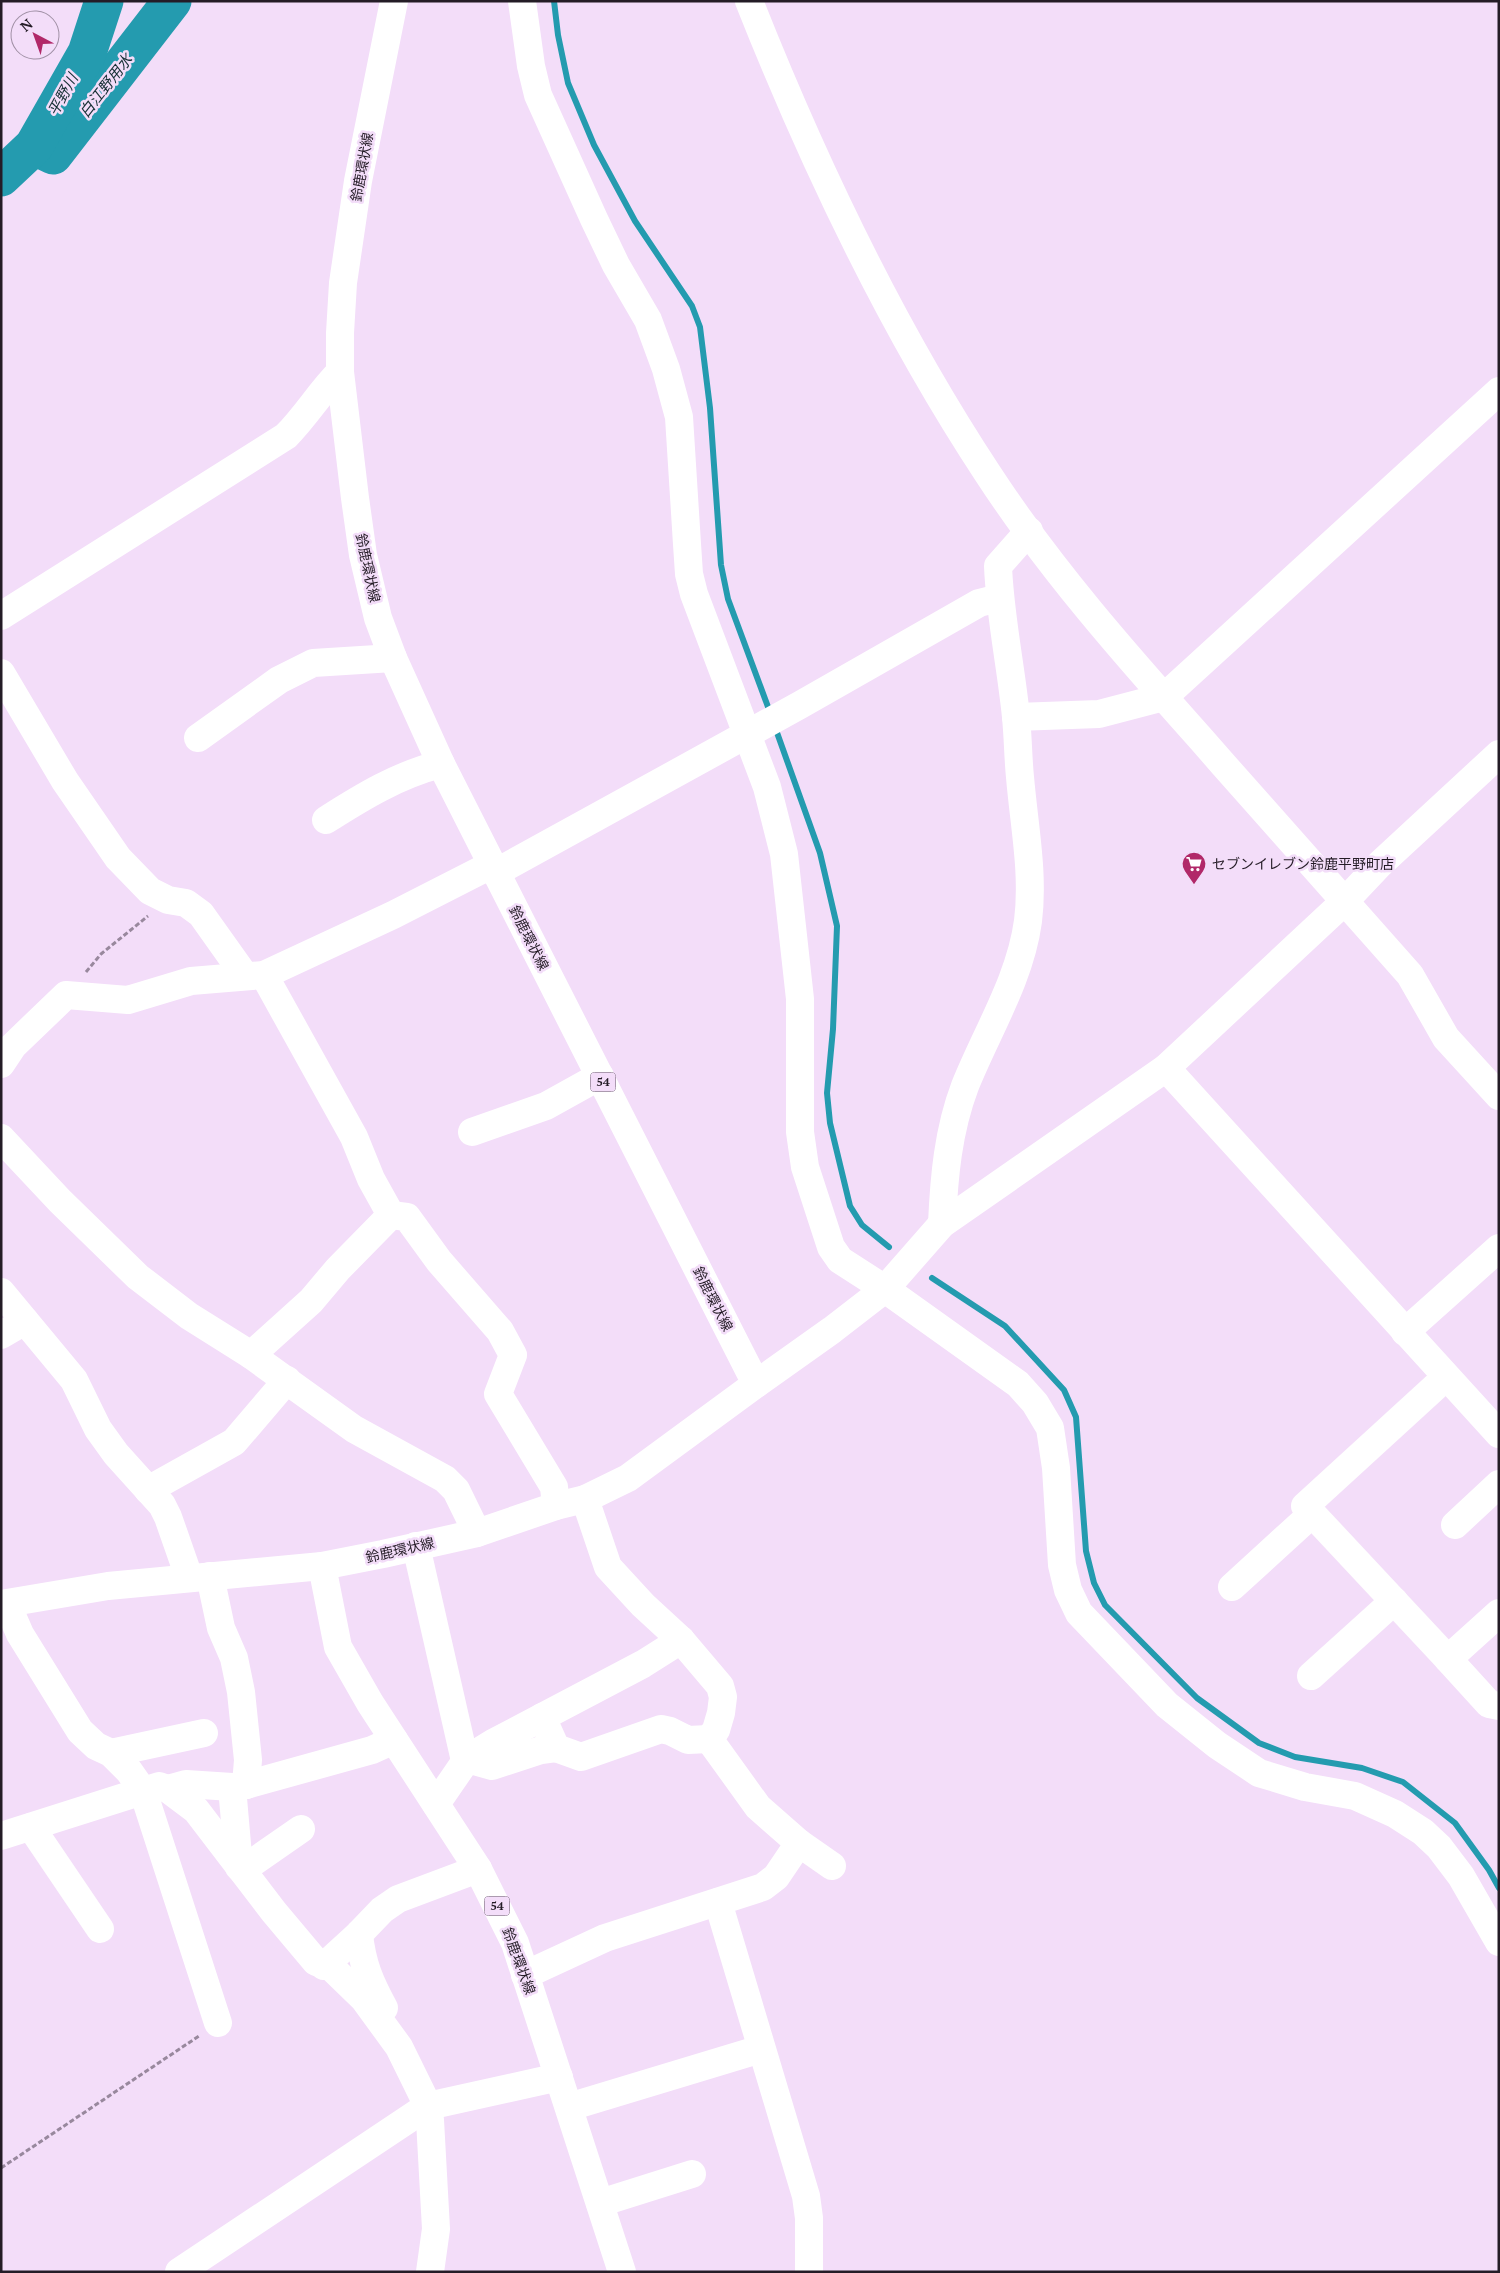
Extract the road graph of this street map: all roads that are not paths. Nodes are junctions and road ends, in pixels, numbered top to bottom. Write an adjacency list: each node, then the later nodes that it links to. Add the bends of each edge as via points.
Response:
1 (394, 1): 4 (street, 鈴鹿環状線 / 54, via 358,182 343,282)
2 (522, 1): 13 (street, via 538,95 616,265 648,320 666,369 679,416 689,574 694,594)
3 (749, 1): 6 (street, via 782,83 857,245 928,376 988,474)
4 (340, 372): 8 (street, via 286,436); 9 (street, 鈴鹿環状線 / 54, via 363,554 378,618)
5 (1499, 391): 11 (street)
6 (1029, 531): 7 (street, via 998,566); 11 (street, via 1096,618)
7 (999, 598): 12 (street); 13 (street, via 979,602)
8 (1, 616)
9 (393, 658): 14 (street, via 313,663 279,680); 16 (street, 鈴鹿環状線 / 54)
10 (1, 673): 20 (street, via 65,781 118,858 150,891 186,904 201,914)
11 (1164, 697): 12 (street, via 1100,714); 19 (street)
12 (1016, 717): 28 (street, via 1028,852 1028,921 1011,987 982,1046 955,1117 944,1176)
13 (752, 732): 18 (street); 30 (street, via 784,854 800,1000 799,1114 805,1167 823,1226 836,1254 840,1260)
14 (198, 738)
15 (1499, 754): 19 (street, via 1380,864)
16 (441, 764): 17 (street, via 387,784); 18 (street, 鈴鹿環状線 / 54)
17 (326, 820)
18 (493, 869): 20 (street); 23 (street, 鈴鹿環状線 / 54)
19 (1345, 901): 22 (street); 24 (street, via 1410,976 1446,1038)
20 (255, 976): 21 (street, via 191,982 128,1000 66,995 13,1046); 27 (street, via 354,1137)
21 (1, 1064)
22 (1166, 1068): 28 (street); 33 (street)
23 (600, 1076): 25 (street, via 546,1106); 38 (street, 鈴鹿環状線 / 54)
24 (1499, 1096)
25 (472, 1132)
26 (1, 1138): 35 (street, via 138,1277 189,1316)
27 (391, 1215): 35 (street, via 311,1301); 43 (street, via 407,1217 439,1261 500,1331 513,1355 498,1394 554,1487)
28 (942, 1224): 30 (street)
29 (1499, 1248): 33 (street)
30 (885, 1289): 38 (street); 78 (street, via 1018,1384 1035,1403 1050,1428 1062,1565 1068,1590 1079,1613 1167,1705 1259,1773 1305,1787 1355,1796 1395,1814 1423,1832 1461,1876)
31 (1, 1292): 32 (street)
32 (25, 1320): 34 (street); 41 (street, via 74,1380 98,1429 116,1454)
33 (1405, 1332): 36 (street)
34 (1, 1335)
35 (251, 1355): 37 (street)
36 (1446, 1377): 39 (street); 44 (street, via 1305,1506)
37 (287, 1380): 41 (street, via 234,1442); 46 (street, via 354,1429 444,1479 456,1490)
38 (756, 1384): 42 (street, 鈴鹿環状線, via 628,1478)
39 (1499, 1434)
40 (1499, 1484): 45 (street)
41 (148, 1490): 49 (street, via 162,1505)
42 (586, 1499): 43 (street, 鈴鹿環状線); 54 (street, via 608,1567)
43 (556, 1506): 46 (street, 鈴鹿環状線)
44 (1312, 1514): 50 (street); 51 (street)
45 (1455, 1525)
46 (476, 1533): 47 (street, 鈴鹿環状線)
47 (416, 1546): 48 (street, 鈴鹿環状線); 64 (street)
48 (322, 1566): 49 (street, 鈴鹿環状線); 61 (street, 鈴鹿環状線 / 54, via 338,1647)
49 (199, 1577): 52 (street, 鈴鹿環状線, via 108,1586); 65 (street, via 234,1658 241,1692 248,1760)
50 (1232, 1587)
51 (1394, 1601): 55 (street); 56 (street)
52 (4, 1604): 63 (street, via 80,1731 96,1746)
53 (1499, 1613): 55 (street)
54 (681, 1640): 58 (street, via 643,1664); 60 (street, via 720,1686 723,1697 720,1713 716,1730)
55 (1448, 1659): 57 (street, via 1489,1704)
56 (1311, 1676)
57 (1499, 1706)
58 (542, 1717): 62 (street); 64 (street)
59 (204, 1733): 63 (street)
60 (709, 1739): 62 (street, via 688,1740 661,1729 580,1757); 71 (street, via 758,1808)
61 (394, 1740): 65 (street, via 372,1750); 67 (street, 鈴鹿環状線 / 54)
62 (556, 1748): 64 (street, via 492,1766)
63 (111, 1753): 66 (street)
64 (466, 1760): 67 (street)
65 (239, 1786): 66 (street, via 186,1784); 73 (street)
66 (156, 1790): 68 (street); 73 (street, via 196,1810); 81 (street)
67 (436, 1804): 74 (street, 鈴鹿環状線 / 54)
68 (31, 1827): 70 (street); 76 (street)
69 (301, 1829): 73 (street)
70 (1, 1836)
71 (800, 1843): 72 (street); 75 (street, via 776,1877 763,1887)
72 (832, 1866)
73 (240, 1869): 79 (street, via 316,1962)
74 (478, 1869): 77 (street, via 398,1900 382,1910); 80 (street, 鈴鹿環状線 / 54, via 515,1943)
75 (718, 1902): 80 (street, via 605,1938); 83 (street)
76 (100, 1929)
77 (359, 1934): 79 (street); 82 (street, via 368,1979 396,2027)
78 (1499, 1942)
79 (324, 1966): 82 (street, via 332,1968 364,1998)
80 (525, 1975): 84 (street, 鈴鹿環状線 / 54)
81 (218, 2023)
82 (399, 2047): 85 (street)
83 (761, 2049): 86 (street); 92 (street, via 806,2196)
84 (560, 2077): 85 (street); 86 (street, 鈴鹿環状線 / 54)
85 (428, 2106): 89 (street); 90 (street, via 434,2159 436,2229)
86 (569, 2107): 88 (street, 鈴鹿環状線 / 54)
87 (692, 2174): 88 (street)
88 (600, 2202): 91 (street, 鈴鹿環状線 / 54)
89 (179, 2272)
90 (430, 2272)
91 (622, 2272)
92 (809, 2272)

